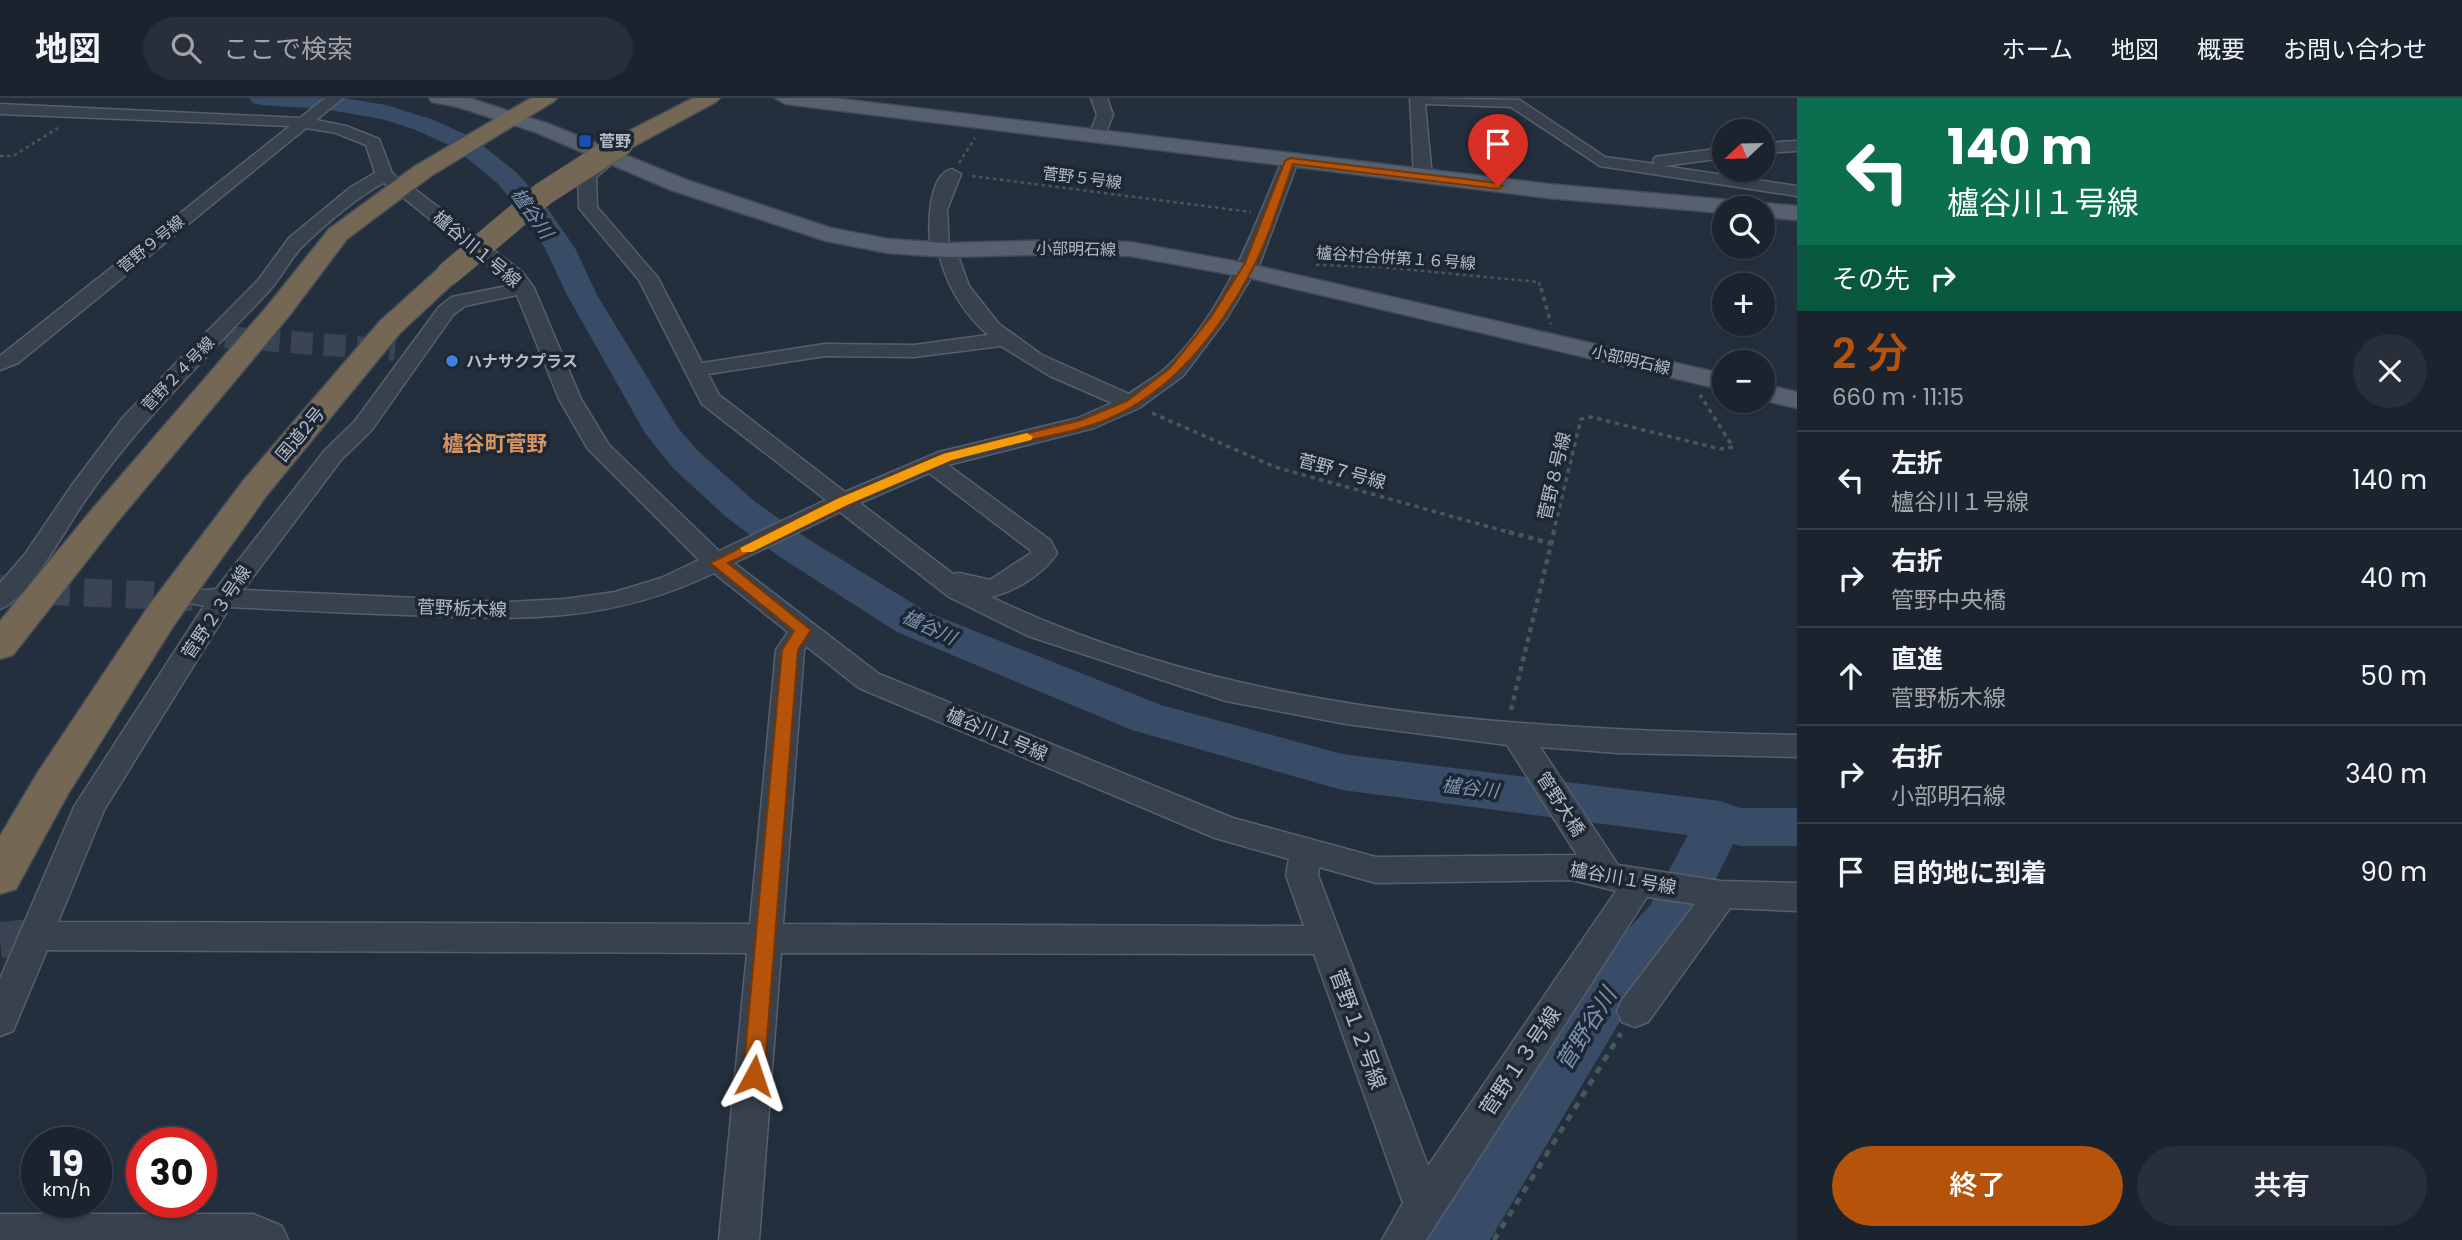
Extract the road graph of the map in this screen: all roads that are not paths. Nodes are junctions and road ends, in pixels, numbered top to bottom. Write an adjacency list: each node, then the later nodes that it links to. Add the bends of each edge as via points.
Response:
1 (335, 98): 10 (street, 菅野９号線)
2 (439, 98): 11 (main road, 小部明石線)
3 (546, 98): 11 (highway)
4 (709, 98): 15 (highway, 国道2号)
5 (785, 98): 12 (main road)
6 (1099, 98): 12 (street, via 1105,114)
7 (1417, 99): 8 (street); 20 (street)
8 (1512, 101): 18 (street, via 1600,161)
9 (0, 109): 10 (street)
10 (301, 122): 21 (street, via 340,129 373,142); 30 (street, 菅野９号線)
11 (499, 124): 15 (main road, 小部明石線); 21 (highway)
12 (1096, 137): 17 (main road)
13 (1797, 146): 14 (street)
14 (1775, 147)
15 (617, 150): 26 (main road, 小部明石線, via 679,185 826,234 888,246); 31 (street, via 587,175 589,208 648,278); 47 (highway, 国道2号, bridge, via 543,194 390,327 255,488 161,616 53,783)
16 (1712, 155): 18 (street, via 1652,163)
17 (1290, 161): 20 (main road); 27 (street)
18 (1647, 168): 22 (street)
19 (951, 174): 26 (street, via 939,194 937,225)
20 (1423, 177): 23 (main road)
21 (401, 180): 28 (street, 櫨谷川１号線); 41 (street, 菅野２４号線, via 357,191 296,242 220,336 132,421 79,490 34,560); 43 (highway, via 338,234)
22 (1797, 191)
23 (1712, 205)
24 (1775, 211): 25 (main road)
25 (1797, 213)
26 (944, 250): 27 (main road, 小部明石線, via 1130,249); 29 (street, via 958,284 979,316)
27 (1245, 270): 32 (main road, 小部明石線); 35 (street, via 1216,319 1175,371)
28 (524, 288): 38 (street, 櫨谷川１号線, via 570,399 600,449); 40 (street, 菅野２３号線, via 459,301 446,311 406,351 363,426)
29 (1006, 339): 31 (street, via 914,351 825,349); 35 (street, via 1063,376)
30 (0, 364)
31 (695, 370): 37 (street, via 710,399)
32 (1712, 379)
33 (1775, 394): 34 (main road)
34 (1797, 400)
35 (1131, 403): 36 (street, via 1086,423)
36 (931, 464): 37 (street); 39 (street, via 1044,552 998,587 986,589)
37 (842, 502): 38 (street, 菅野栃木線); 39 (street)
38 (718, 563): 40 (street, 菅野栃木線, via 616,600 565,608 506,611); 42 (street, 櫨谷川１号線)
39 (936, 574): 44 (street, via 958,591 1038,630 1226,691 1346,714)
40 (210, 598): 52 (street, 菅野２３号線, via 90,807)
41 (0, 600)
42 (803, 630): 46 (street, 櫨谷川１号線, via 869,681 1226,830); 53 (street, via 790,650)
43 (0, 646)
44 (1516, 735): 45 (street); 48 (street, 管野大橋)
45 (1797, 747)
46 (1306, 851): 48 (street, 櫨谷川１号線, via 1376,870 1572,867); 54 (street, 菅野１２号線, via 1301,875)
47 (0, 876)
48 (1622, 878): 49 (street, 櫨谷川１号線); 57 (street, 菅野１３号線)
49 (1721, 894): 50 (street, 櫨谷川１号線); 55 (street)
50 (1784, 897): 51 (street)
51 (1797, 921)
52 (38, 936): 53 (street); 56 (street, 菅野２３号線)
53 (765, 940): 54 (street); 60 (street)
54 (1326, 940): 57 (street, 菅野１２号線)
55 (1634, 1012)
56 (0, 1020)
57 (1424, 1207): 61 (street, 菅野１３号線)
58 (0, 1234): 59 (street, via 253,1234)
59 (268, 1240)
60 (739, 1240)
61 (1402, 1240)

